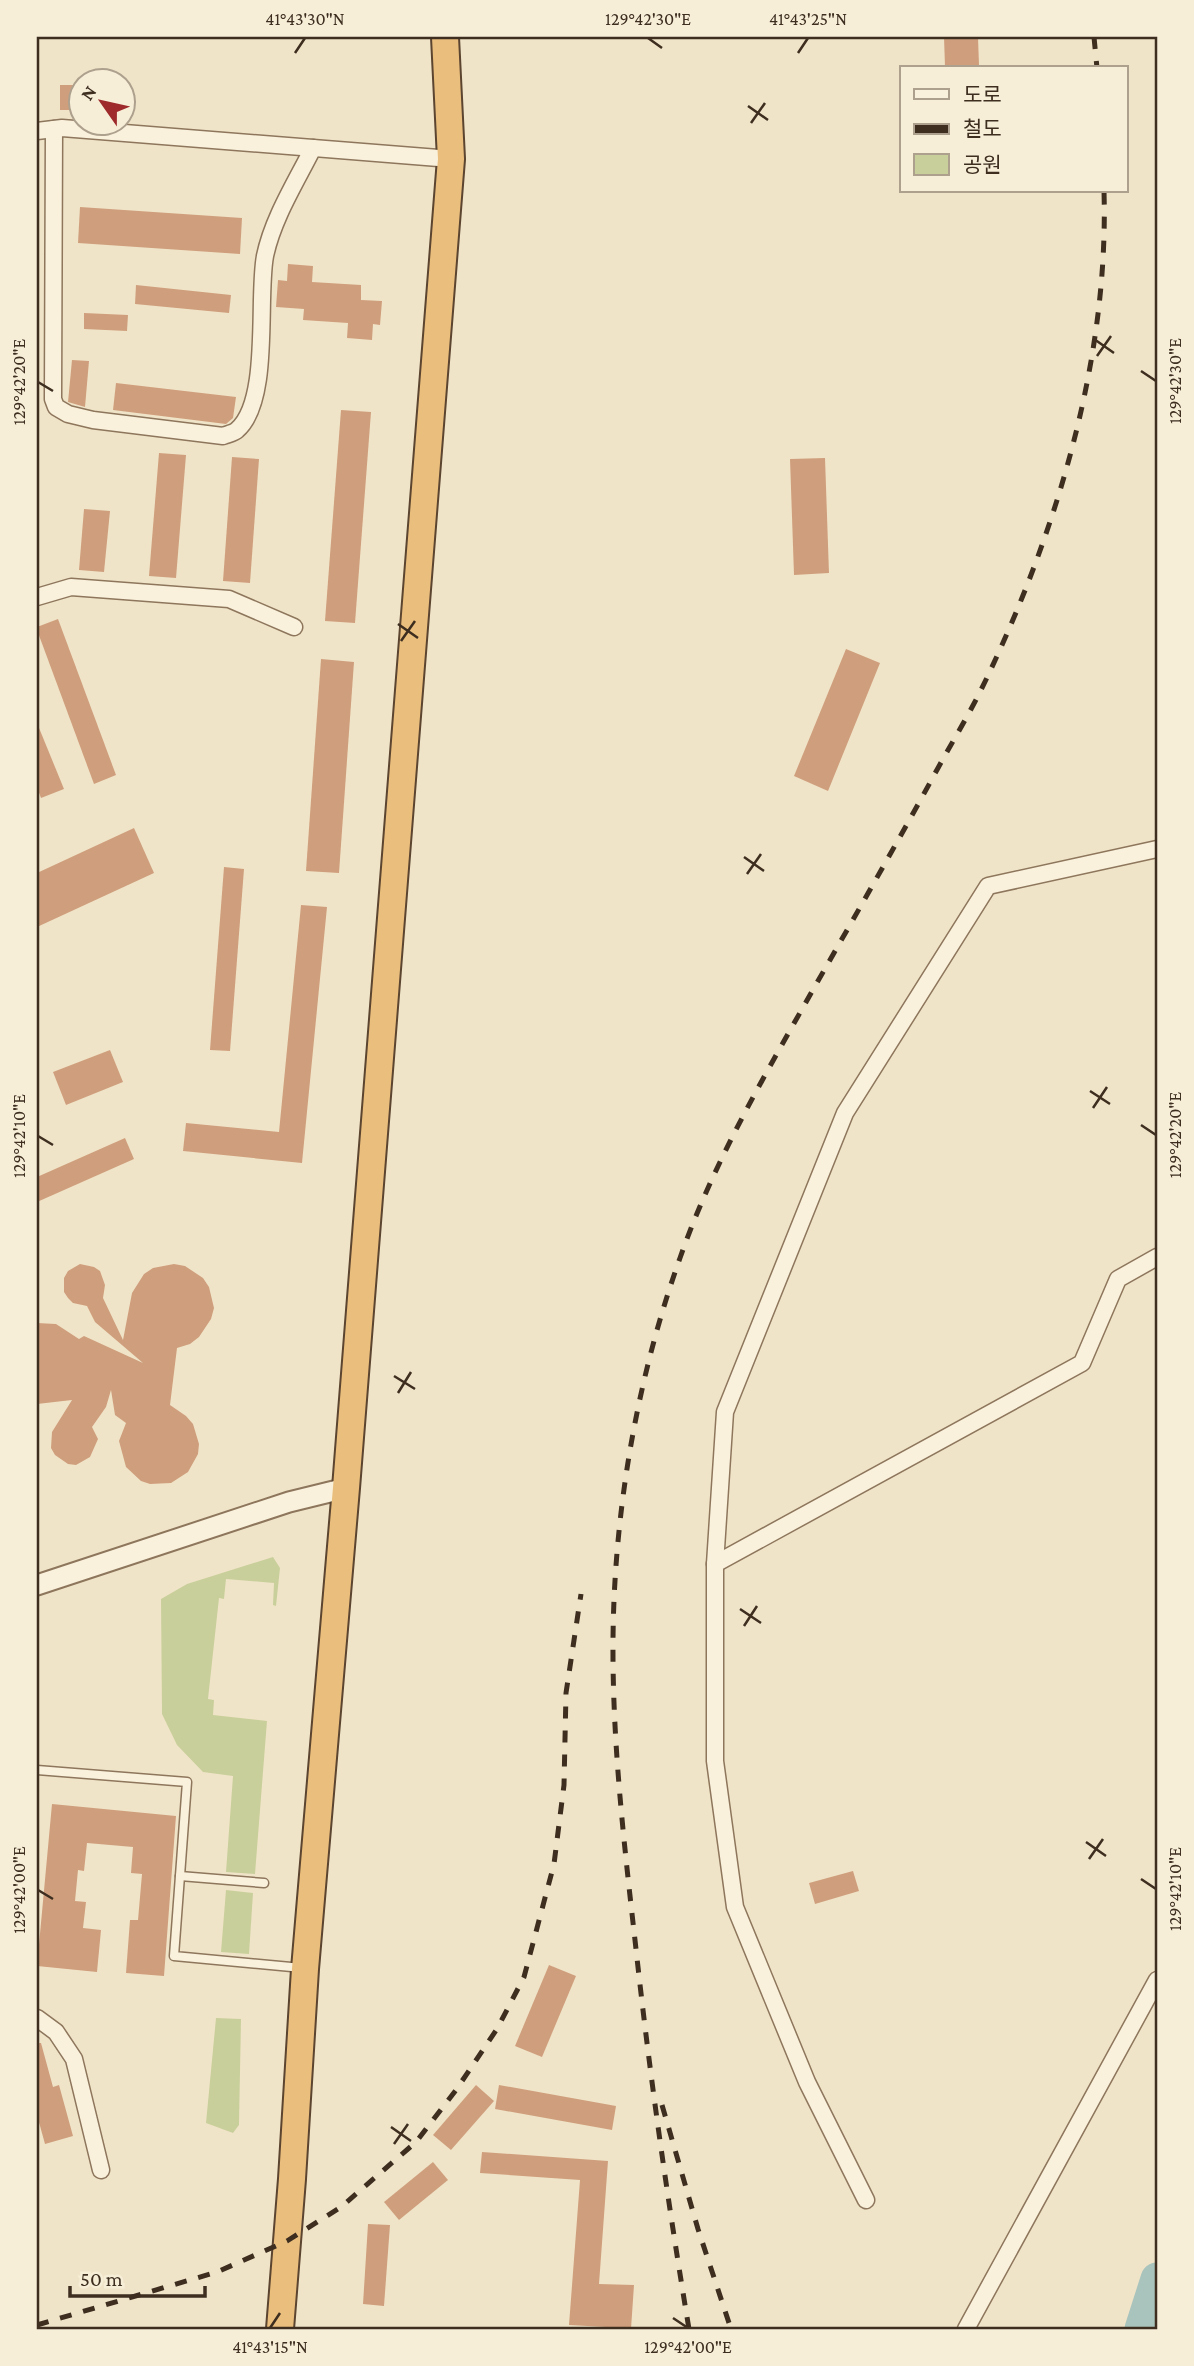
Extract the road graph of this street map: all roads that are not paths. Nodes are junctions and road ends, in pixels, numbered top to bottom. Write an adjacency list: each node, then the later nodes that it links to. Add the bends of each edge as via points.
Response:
1 (445, 37): 5 (highway)
2 (54, 130): 3 (street); 4 (street); 4 (street, via 56,407 93,420 223,436 236,431 254,400 265,257)
3 (37, 131)
4 (313, 148): 5 (street)
5 (451, 159): 10 (highway)
6 (37, 597): 7 (street, via 71,587 229,599)
7 (294, 627)
8 (1157, 849): 11 (street, via 988,886 845,1113 725,1412)
9 (1157, 1257): 11 (street, via 1118,1279 1082,1363)
10 (346, 1488): 12 (street, via 289,1502); 16 (highway)
11 (715, 1564): 20 (street, via 715,1761 734,1906 807,2082)
12 (37, 1586)
13 (37, 1770): 14 (lane, via 187,1782)
14 (180, 1877): 15 (lane); 16 (lane, via 174,1956)
15 (264, 1883)
16 (305, 1969): 21 (highway)
17 (1157, 1980): 22 (street)
18 (37, 2018): 19 (street, via 56,2032 74,2059)
19 (101, 2170)
20 (866, 2200)
21 (280, 2329)
22 (966, 2329)

